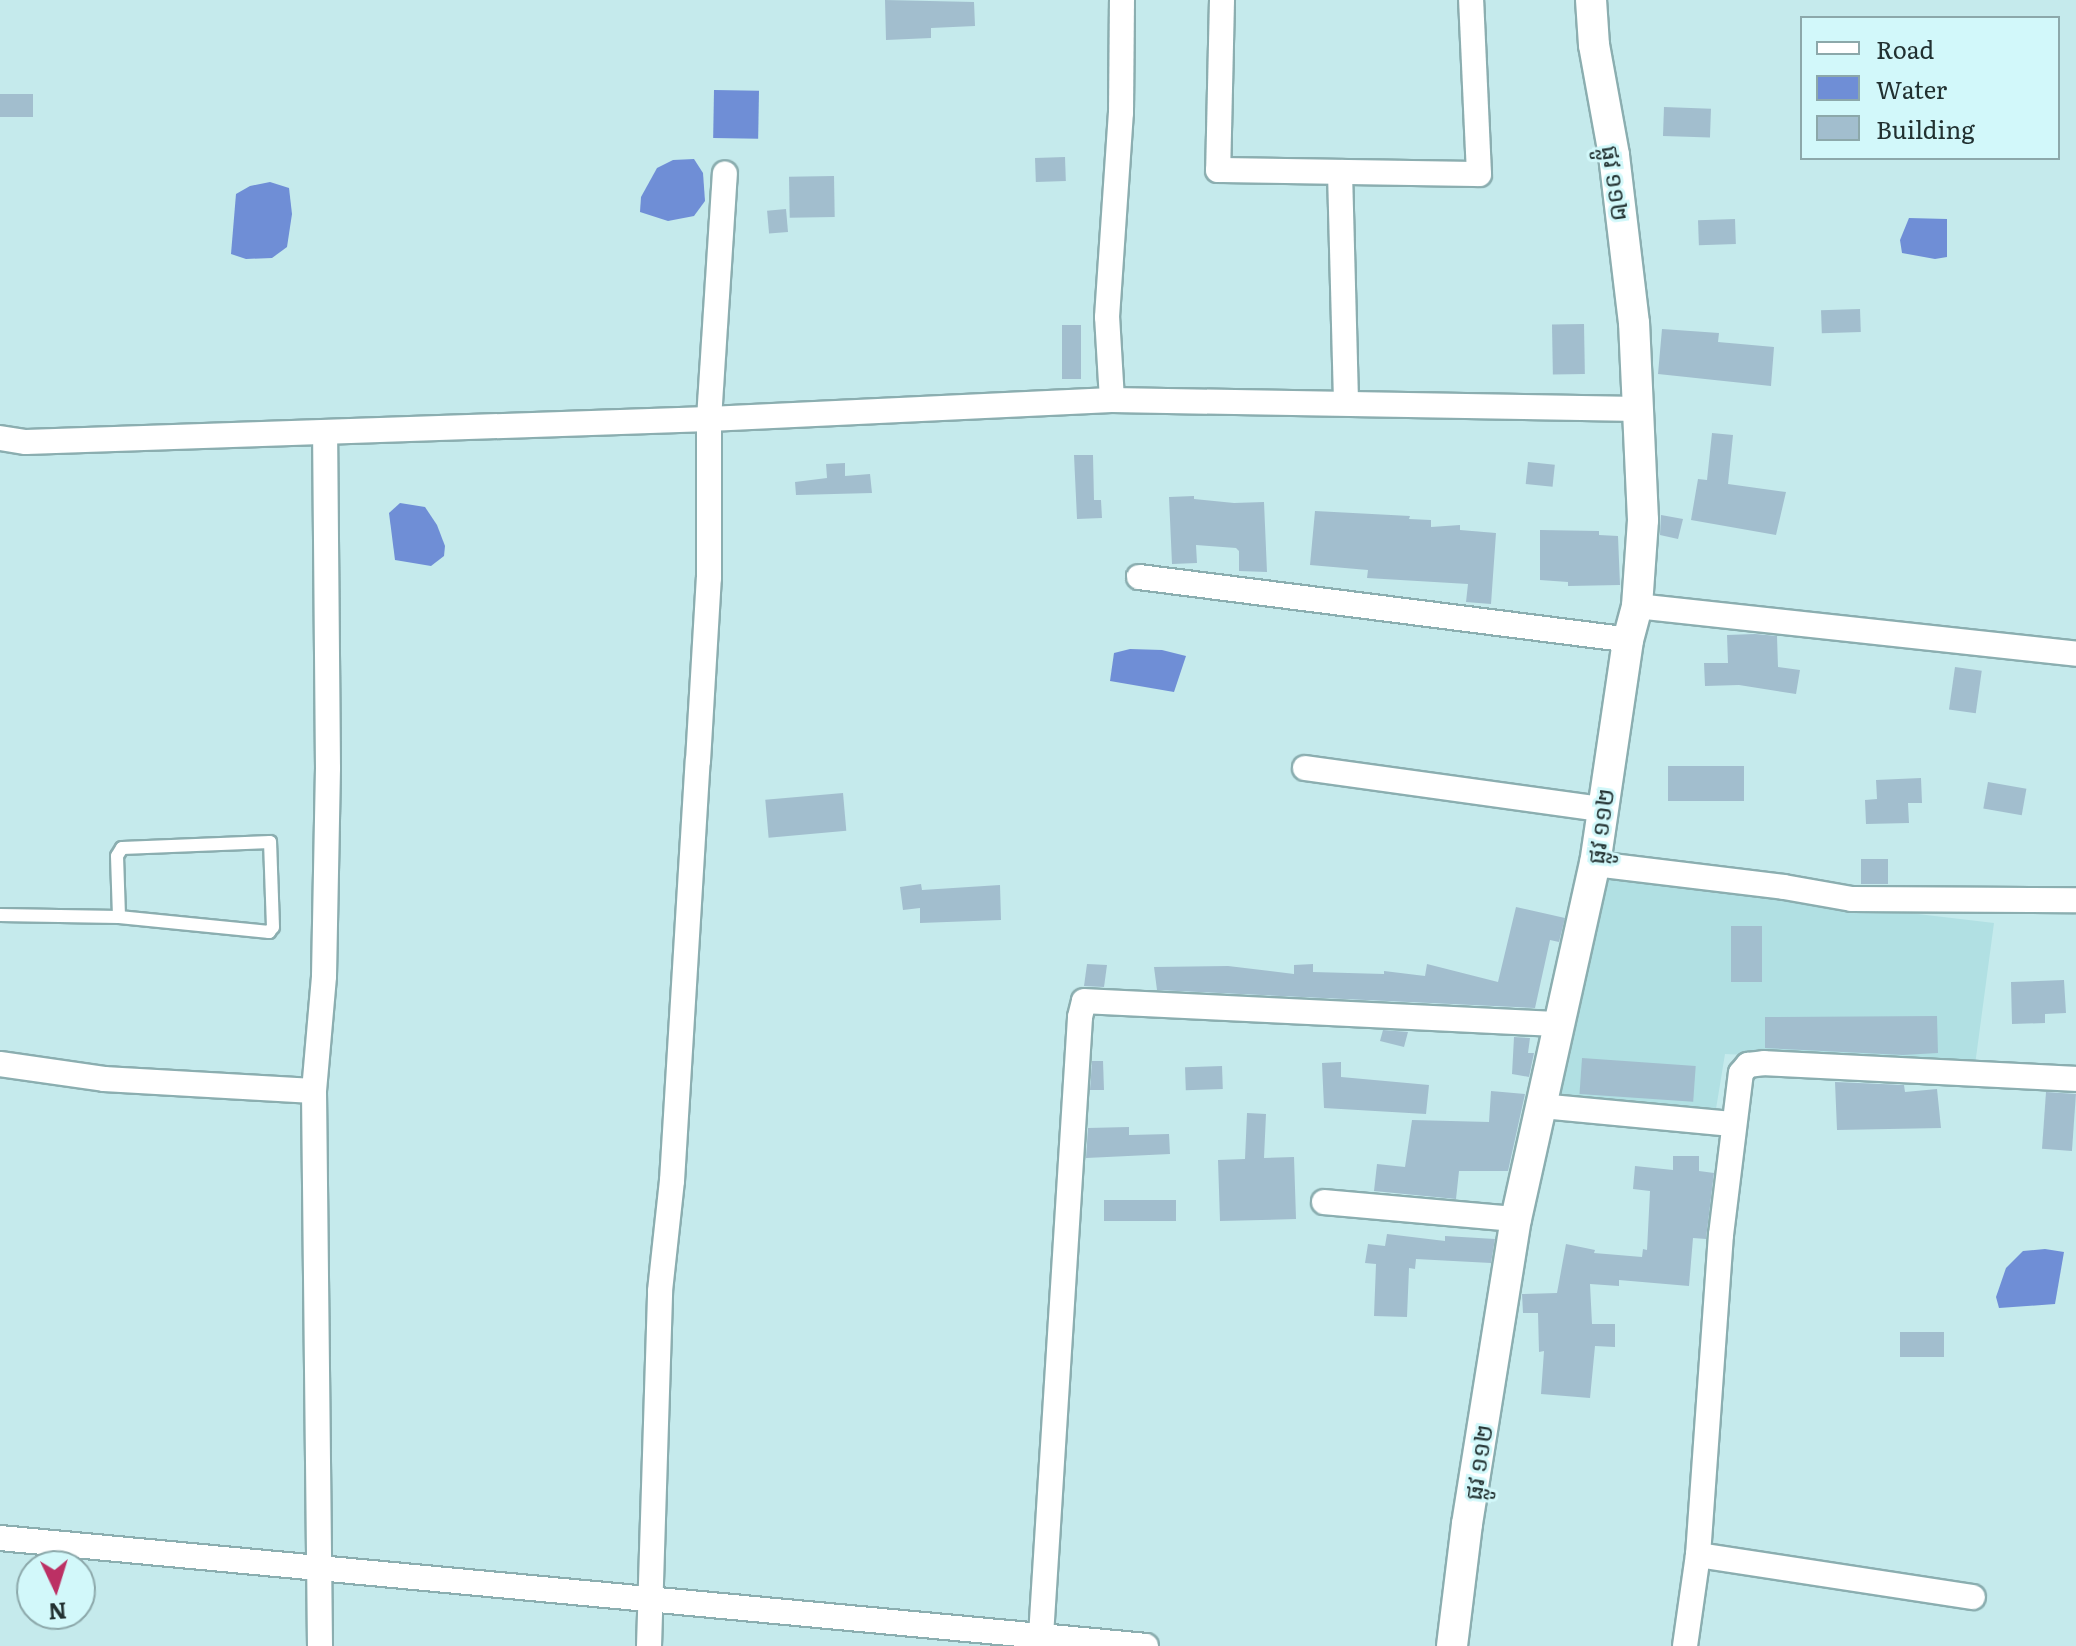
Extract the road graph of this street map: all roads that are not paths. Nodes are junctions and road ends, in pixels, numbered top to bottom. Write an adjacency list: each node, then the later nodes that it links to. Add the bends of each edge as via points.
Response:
1 (1122, 0): 7 (street, via 1121,113 1107,317)
2 (1222, 0): 5 (street, via 1218,170)
3 (1471, 0): 5 (street, via 1479,174)
4 (1591, 0): 9 (street, ផ្លូវ ១១២, via 1634,323)
5 (1340, 172): 8 (street)
6 (725, 174): 10 (street)
7 (1112, 400): 8 (street); 10 (street)
8 (1346, 403): 9 (street)
9 (1639, 409): 16 (street, ផ្លូវ ១១២, via 1643,520)
10 (709, 419): 11 (street); 37 (street, via 709,578 673,1165 660,1291)
11 (325, 432): 13 (street); 28 (street, via 328,768 324,976)
12 (0, 438): 13 (street)
13 (26, 442): 14 (street)
14 (0, 452)
15 (1139, 577): 17 (street)
16 (1637, 606): 17 (street, ផ្លូវ ១១២); 18 (street)
17 (1628, 640): 20 (street, ផ្លូវ ១១២)
18 (2076, 654)
19 (1305, 768): 20 (street)
20 (1601, 809): 21 (street, ផ្លូវ ១១២)
21 (1595, 864): 22 (street, via 1852,899); 25 (street, ផ្លូវ ១១២)
22 (2076, 900)
23 (0, 915): 24 (lane)
24 (119, 917): 24 (lane, via 117,856 122,848 269,840 273,930)
25 (1559, 1024): 29 (street, ផ្លូវ ១១២); 38 (street, via 1084,1001)
26 (0, 1064): 28 (street, via 104,1079)
27 (2076, 1079): 30 (street, via 1748,1065 1741,1073)
28 (314, 1091): 35 (street)
29 (1541, 1106): 30 (street); 32 (street, ផ្លូវ ១១២)
30 (1733, 1124): 34 (street)
31 (1324, 1202): 32 (street)
32 (1516, 1219): 42 (street, ផ្លូវ ១១២)
33 (0, 1538): 35 (street)
34 (1698, 1555): 36 (street); 43 (street)
35 (319, 1568): 37 (street); 39 (street)
36 (1973, 1597)
37 (650, 1599): 38 (street); 40 (street)
38 (1041, 1636): 41 (street)
39 (320, 1646)
40 (649, 1646)
41 (1146, 1646)
42 (1452, 1646)
43 (1685, 1646)

